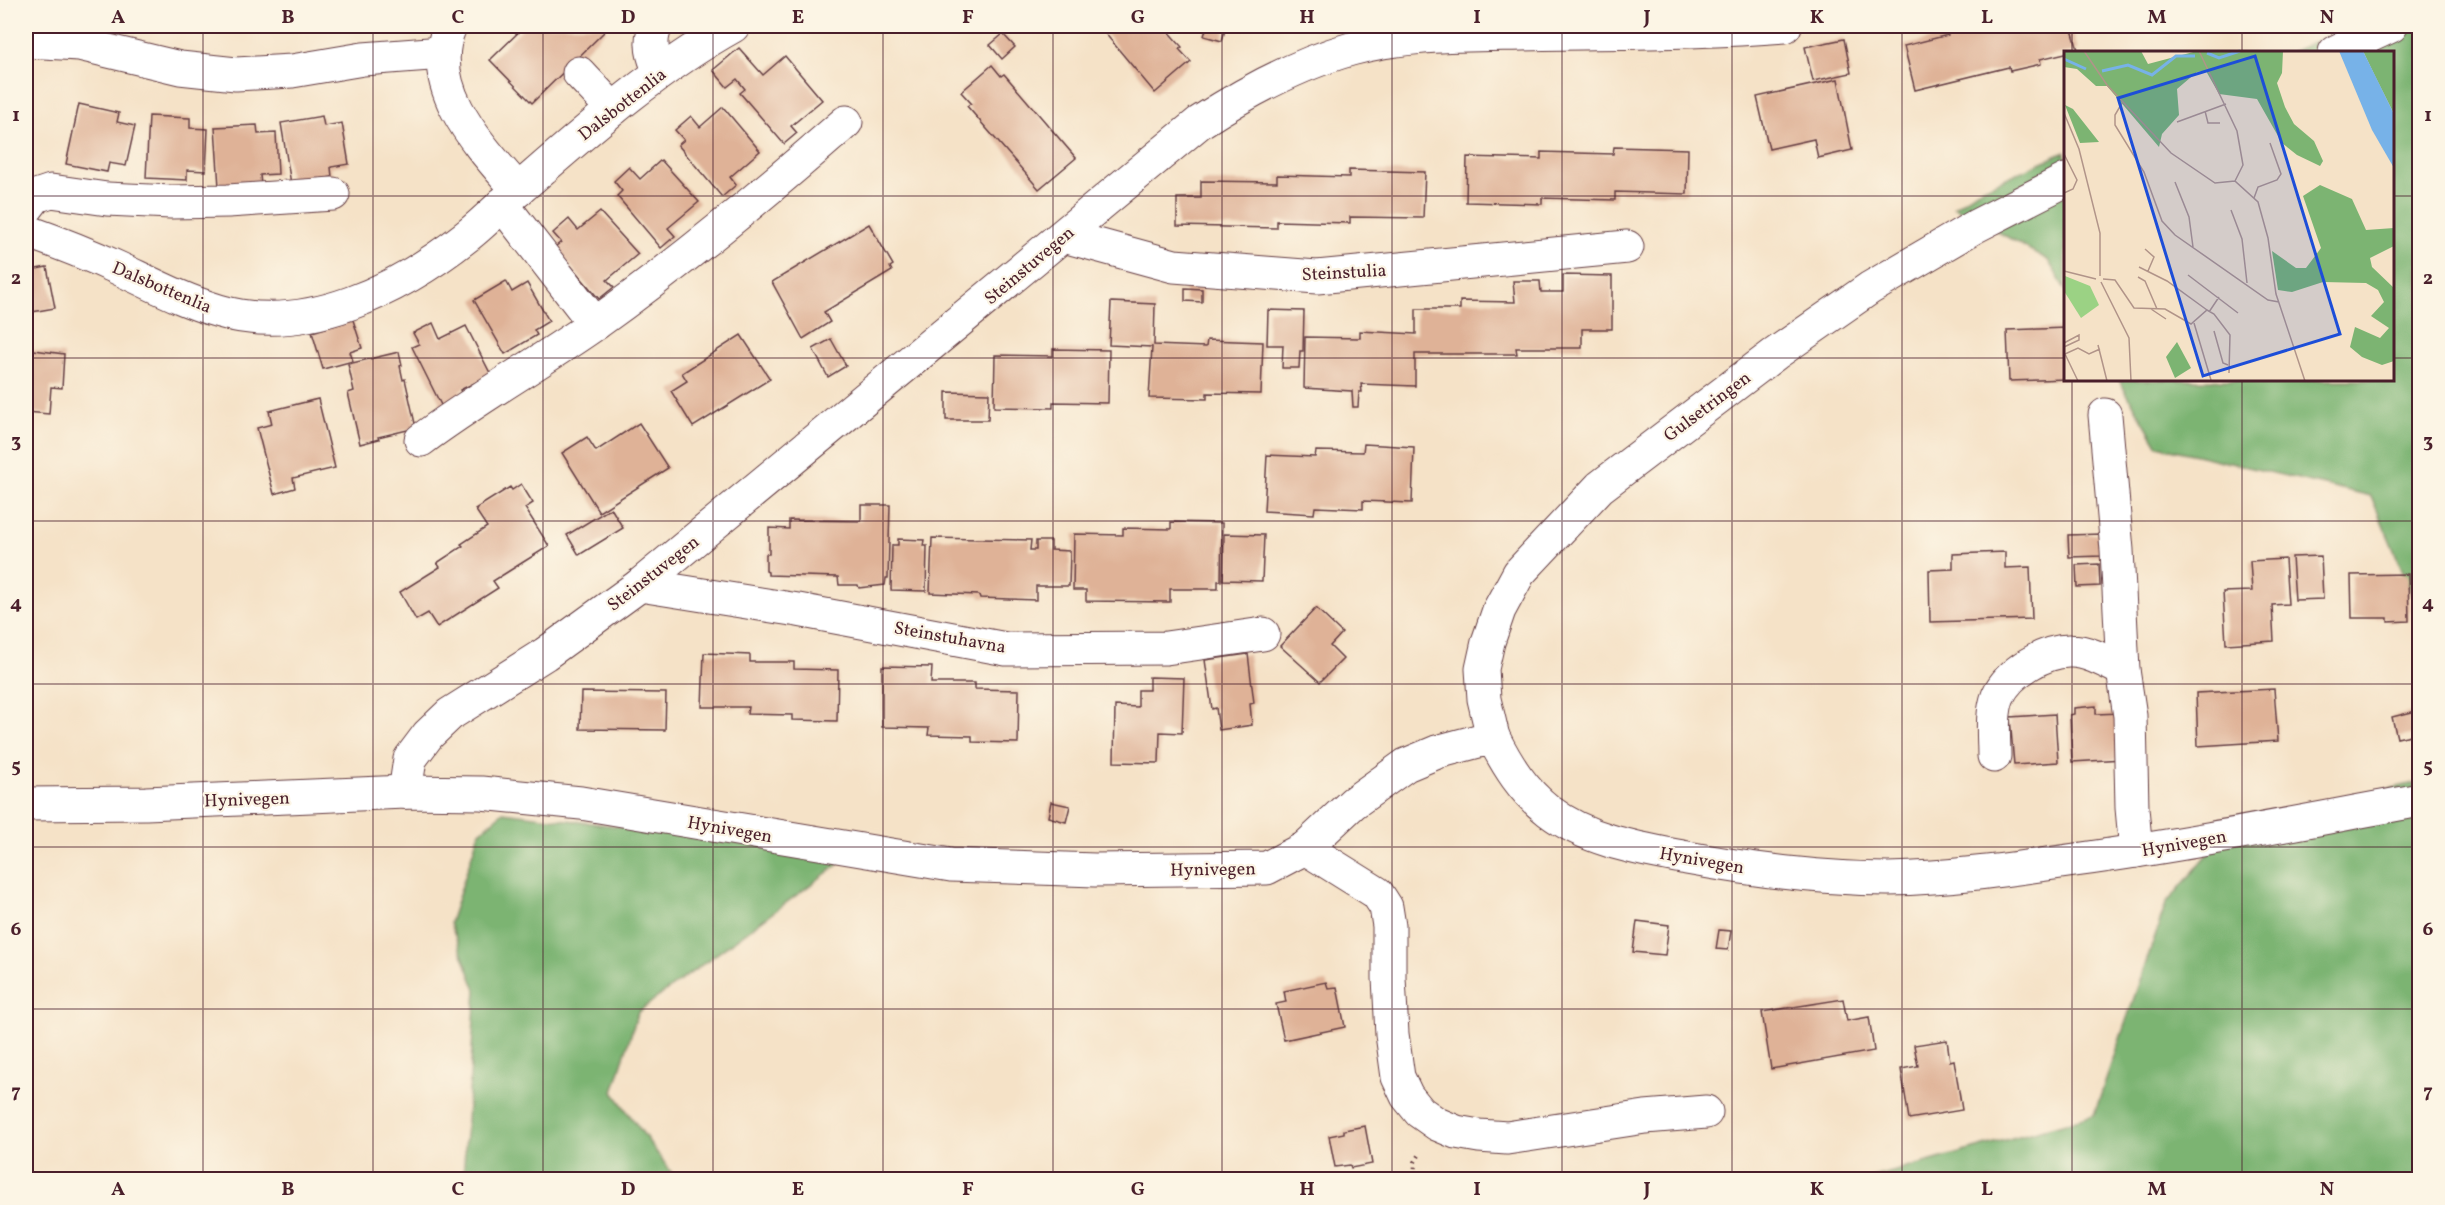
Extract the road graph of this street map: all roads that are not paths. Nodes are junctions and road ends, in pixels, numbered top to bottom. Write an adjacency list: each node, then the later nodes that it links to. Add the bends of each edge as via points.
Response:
1 (656, 26): 8 (street, via 653,56)
2 (733, 26): 8 (street, Dalsbottenlia)
3 (1785, 26): 17 (street, Steinstuvegen, via 1448,34 1350,50 1240,96 1200,122)
4 (2391, 26): 7 (street)
5 (447, 39): 6 (street, via 292,71 236,74 180,68 79,44); 14 (street, via 447,83 457,109)
6 (26, 40)
7 (2337, 51)
8 (660, 72): 10 (street, Dalsbottenlia)
9 (579, 73): 10 (street)
10 (613, 109): 14 (street, Dalsbottenlia)
11 (846, 122): 19 (street, via 768,190)
12 (2064, 181): 25 (street, Gulsetringen, via 1976,226 1870,288 1775,354 1600,487 1519,573 1499,610 1482,669)
13 (333, 194): 15 (street, via 171,202 51,191 36,196)
14 (510, 197): 16 (street, Dalsbottenlia, via 458,242 367,297 315,314 264,318 221,312 178,297); 19 (street)
15 (26, 210)
16 (26, 231)
17 (1064, 236): 18 (street, Steinstulia, via 1174,266 1317,277); 22 (street, Steinstuvegen)
18 (1627, 247)
19 (594, 324): 21 (street)
20 (2105, 415): 24 (street)
21 (421, 440)
22 (640, 585): 23 (street, Steinstuhavna, via 1006,649 1166,648); 27 (street, Steinstuvegen, via 545,654 450,714 410,759)
23 (1263, 634)
24 (2123, 670): 26 (street, via 2070,651 2025,665 1998,696); 31 (street, via 2130,716)
25 (1493, 737): 30 (street, Hynivegen, via 1406,765 1353,803); 31 (street, Hynivegen, via 1523,787 1570,824 1636,848 1703,861 1775,872 1888,879 1978,874)
26 (1994, 756)
27 (405, 792): 29 (street, Hynivegen); 30 (street, Hynivegen, via 481,793 581,803 951,865 1095,870 1267,868)
28 (2420, 800): 31 (street, Hynivegen)
29 (26, 804)
30 (1305, 848): 32 (street, via 1377,893 1386,908 1398,1077 1420,1112 1437,1124 1456,1132 1507,1138)
31 (2136, 851)
32 (1706, 1112)

